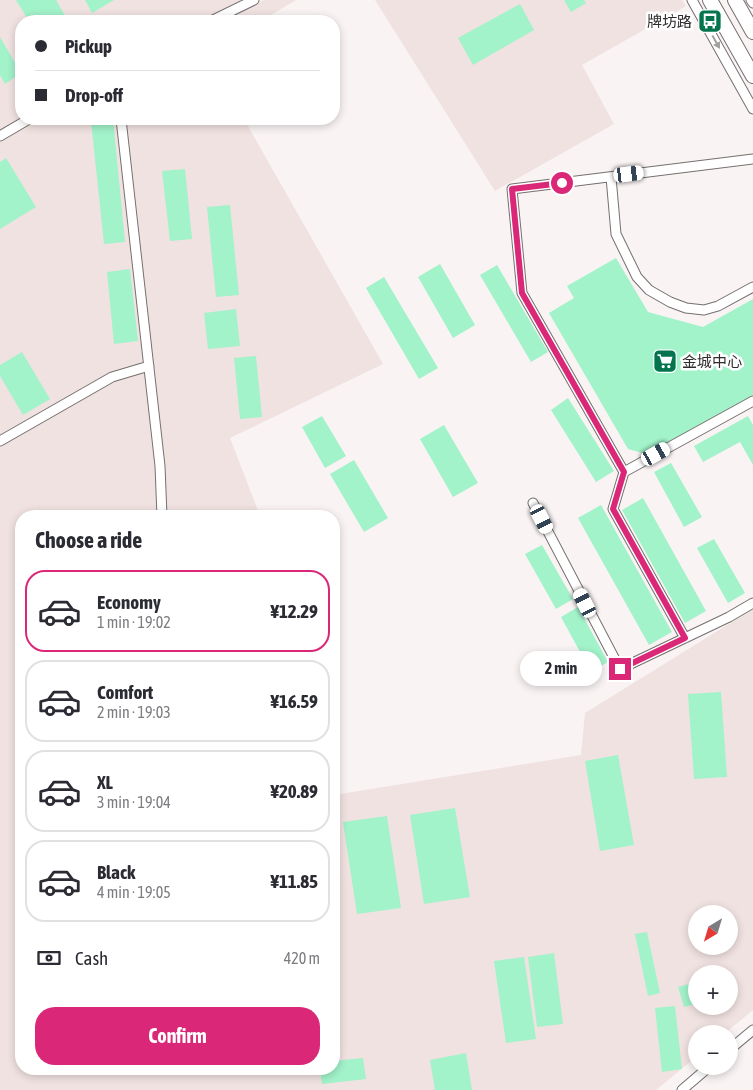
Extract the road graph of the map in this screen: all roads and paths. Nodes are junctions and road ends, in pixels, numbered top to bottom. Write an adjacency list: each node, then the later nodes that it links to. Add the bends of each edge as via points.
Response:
1 (254, 0): 5 (street)
2 (692, 0): 8 (street, one-way to 8)
3 (710, 0): 7 (main road)
4 (735, 0): 6 (main road)
5 (223, 15)
6 (753, 32)
7 (753, 76)
8 (753, 109)
9 (19, 125): 11 (street)
10 (122, 125): 15 (street)
11 (0, 136)
12 (753, 159): 13 (street)
13 (611, 176): 14 (street, via 616,234 636,277 649,290 686,308 704,310 718,306); 18 (street, via 512,189 522,293)
14 (753, 286)
15 (149, 366): 17 (street, via 112,376); 20 (street)
16 (753, 401): 18 (street)
17 (0, 441)
18 (624, 472): 22 (street, via 613,509)
19 (533, 503): 22 (street, via 620,669)
20 (162, 510)
21 (753, 604): 22 (street)
22 (685, 638)
23 (753, 1030): 24 (street)
24 (738, 1042)
25 (700, 1075): 26 (street)
26 (682, 1090)

